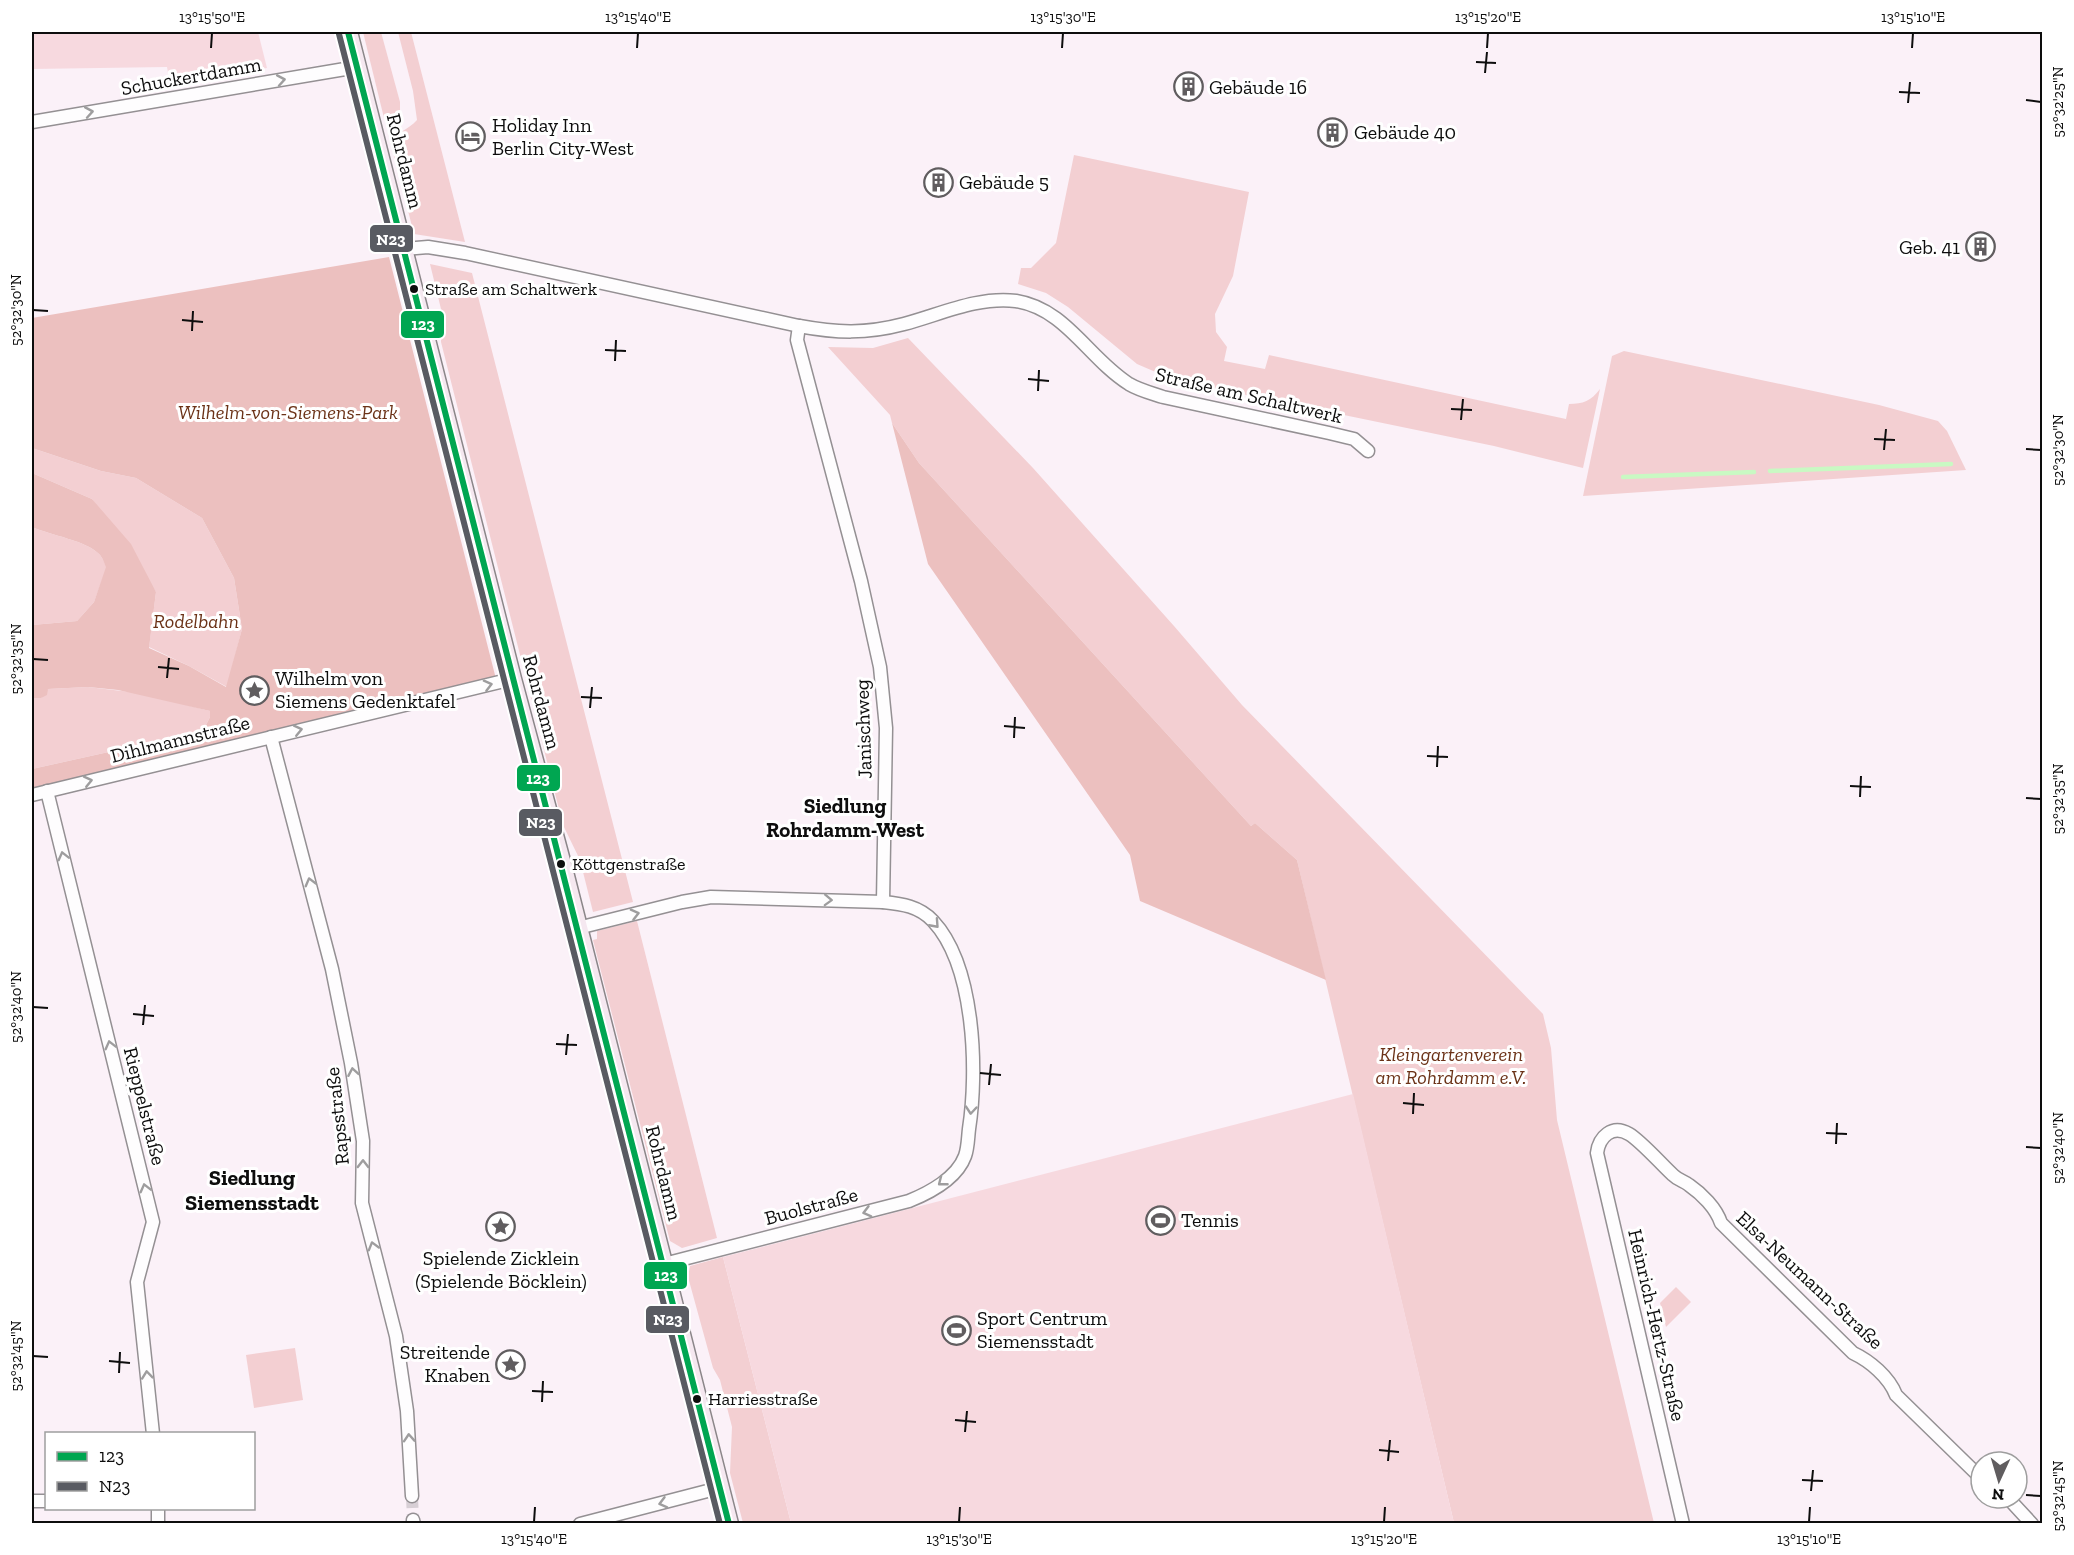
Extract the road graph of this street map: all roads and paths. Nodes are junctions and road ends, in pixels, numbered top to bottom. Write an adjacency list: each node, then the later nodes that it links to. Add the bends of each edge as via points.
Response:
1 (348, 32): 2 (main road, Rohrdamm)
2 (357, 68): 3 (street, Schuckertdamm, one-way to 2); 4 (main road, Rohrdamm)
3 (32, 122)
4 (404, 249): 5 (street, Straße am Schaltwerk, via 428,247 465,253); 7 (main road, Rohrdamm)
5 (799, 326): 6 (street, Straße am Schaltwerk, via 860,332 987,302 1004,300 1032,305 1061,321 1128,383 1143,391 1354,440); 11 (street, Janischweg, via 797,340 873,630 884,696)
6 (1368, 451)
7 (512, 679): 8 (street, Dihlmannstraße, one-way to 7); 12 (main road, Rohrdamm)
8 (271, 737): 9 (street, Dihlmannstraße, one-way to 8); 18 (street, Rapsstraße, one-way to 8, via 407,1411 396,1336 362,1203 363,1141 349,1053 332,969)
9 (47, 791): 10 (street, Dihlmannstraße); 15 (street, Rieppelstraße, one-way to 9, via 137,1282 153,1222)
10 (32, 795)
11 (883, 902): 12 (street, one-way to 11, via 711,897); 14 (street, Buolstraße, one-way to 14, via 908,905 932,919 951,946 962,977 973,1054 972,1108 965,1156 945,1181 909,1201)
12 (578, 928): 14 (main road, Rohrdamm)
13 (1603, 1136): 16 (street, Elsa-Neumann-Straße, via 1615,1131 1629,1134 1676,1178 1689,1185 1717,1212 1721,1223 1853,1353 1892,1384 1896,1395); 22 (street, Heinrich-Hertz-Straße, via 1597,1154)
14 (664, 1264): 17 (main road, Rohrdamm)
15 (153, 1432)
16 (1969, 1466)
17 (719, 1488): 20 (street, one-way to 20); 21 (main road, Rohrdamm)
18 (412, 1496)
19 (2019, 1510): 23 (street)
20 (580, 1524)
21 (729, 1524)
22 (1683, 1524)
23 (2032, 1524)

